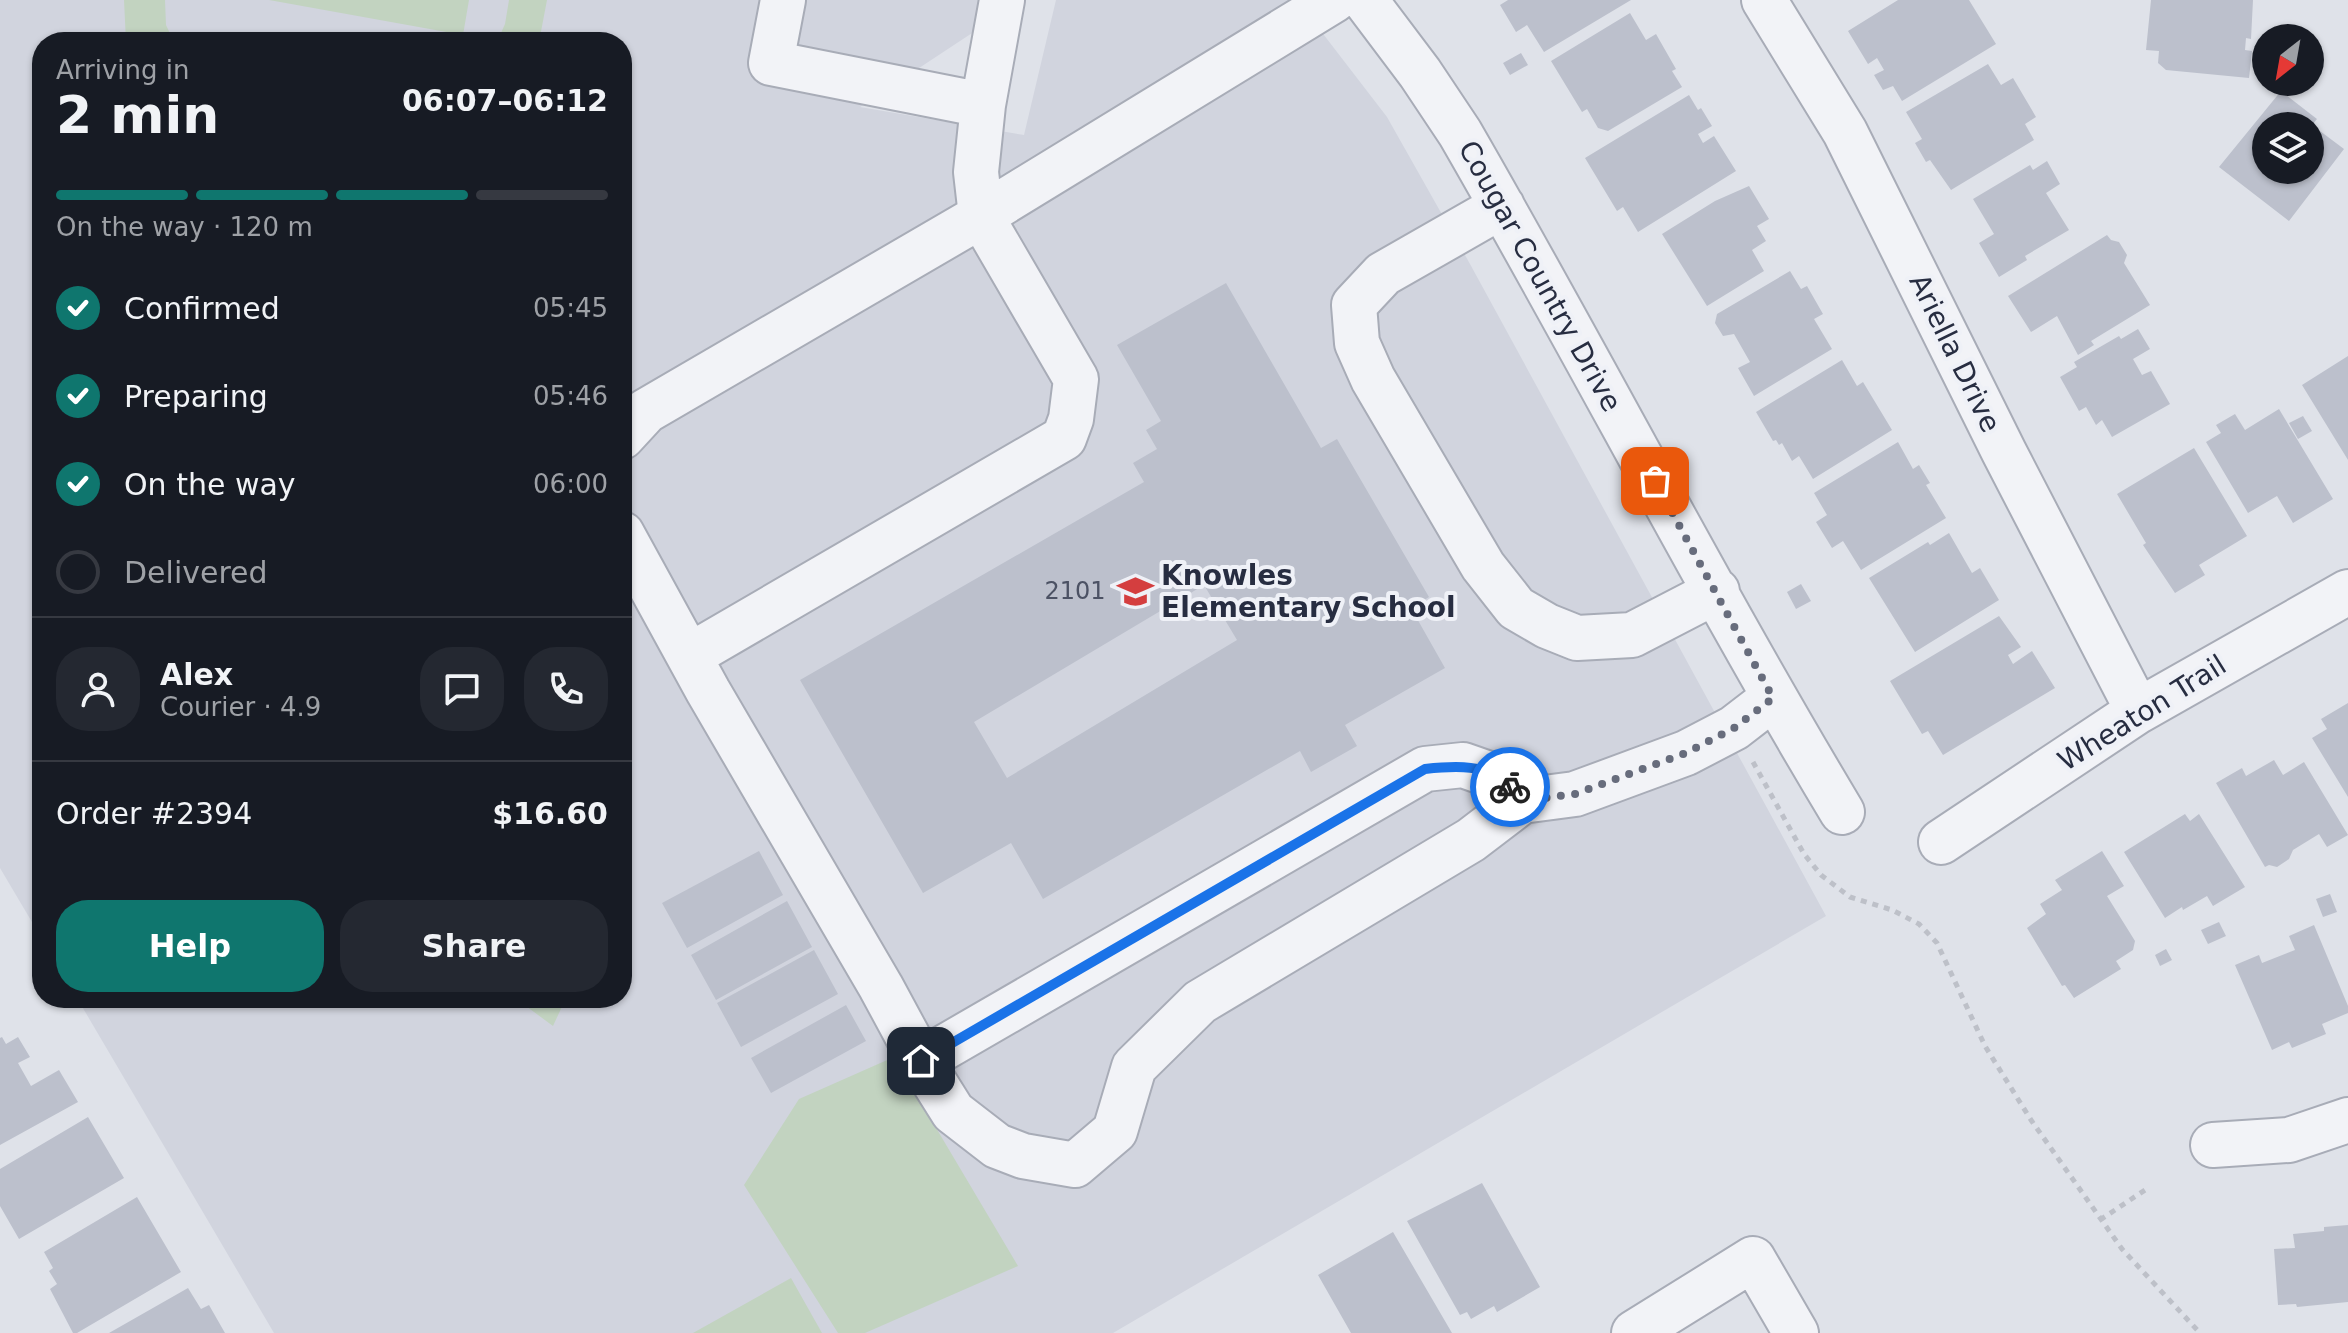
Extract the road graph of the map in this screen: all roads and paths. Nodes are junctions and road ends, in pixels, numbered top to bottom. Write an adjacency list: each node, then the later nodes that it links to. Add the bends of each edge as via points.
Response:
1 (783, 0): 6 (street, via 771,63)
2 (1002, 0): 6 (street)
3 (1334, 0): 8 (street)
4 (1365, 0): 7 (street, Cougar Country Drive, via 1428,85)
5 (1764, 0): 15 (street, Ariella Drive, via 1845,132)
6 (983, 105): 8 (street, via 976,172)
7 (1502, 206): 11 (street, Cougar Country Drive); 11 (street, via 1383,274 1354,305 1357,343 1373,379 1483,566 1516,608 1577,638 1632,635)
8 (981, 216): 9 (street, via 646,411); 13 (street, via 1076,379 1064,438)
9 (632, 426)
10 (632, 552): 13 (street)
11 (1717, 591): 14 (street, Cougar Country Drive)
12 (2348, 592): 15 (street, Wheaton Trail)
13 (689, 656): 20 (street)
14 (1773, 698): 17 (street, via 1734,728 1686,753 1575,794); 18 (street, Cougar Country Drive)
15 (2138, 711): 19 (street, Wheaton Trail)
16 (1751, 759): 24 (path, via 1821,875 1850,897 1919,924 1937,943 1985,1046)
17 (1522, 801): 20 (street, via 1503,779 1463,765 1425,769); 20 (street, via 1471,840 1200,1002 1134,1067 1115,1131 1075,1165 997,1146 953,1112)
18 (1842, 812)
19 (1941, 842)
20 (921, 1061)
21 (2348, 1120): 22 (street, via 2289,1140)
22 (2213, 1145)
23 (2145, 1190): 24 (path)
24 (2100, 1220): 27 (path)
25 (1634, 1333): 26 (street, via 1753,1259)
26 (1796, 1333)
27 (2200, 1333)

